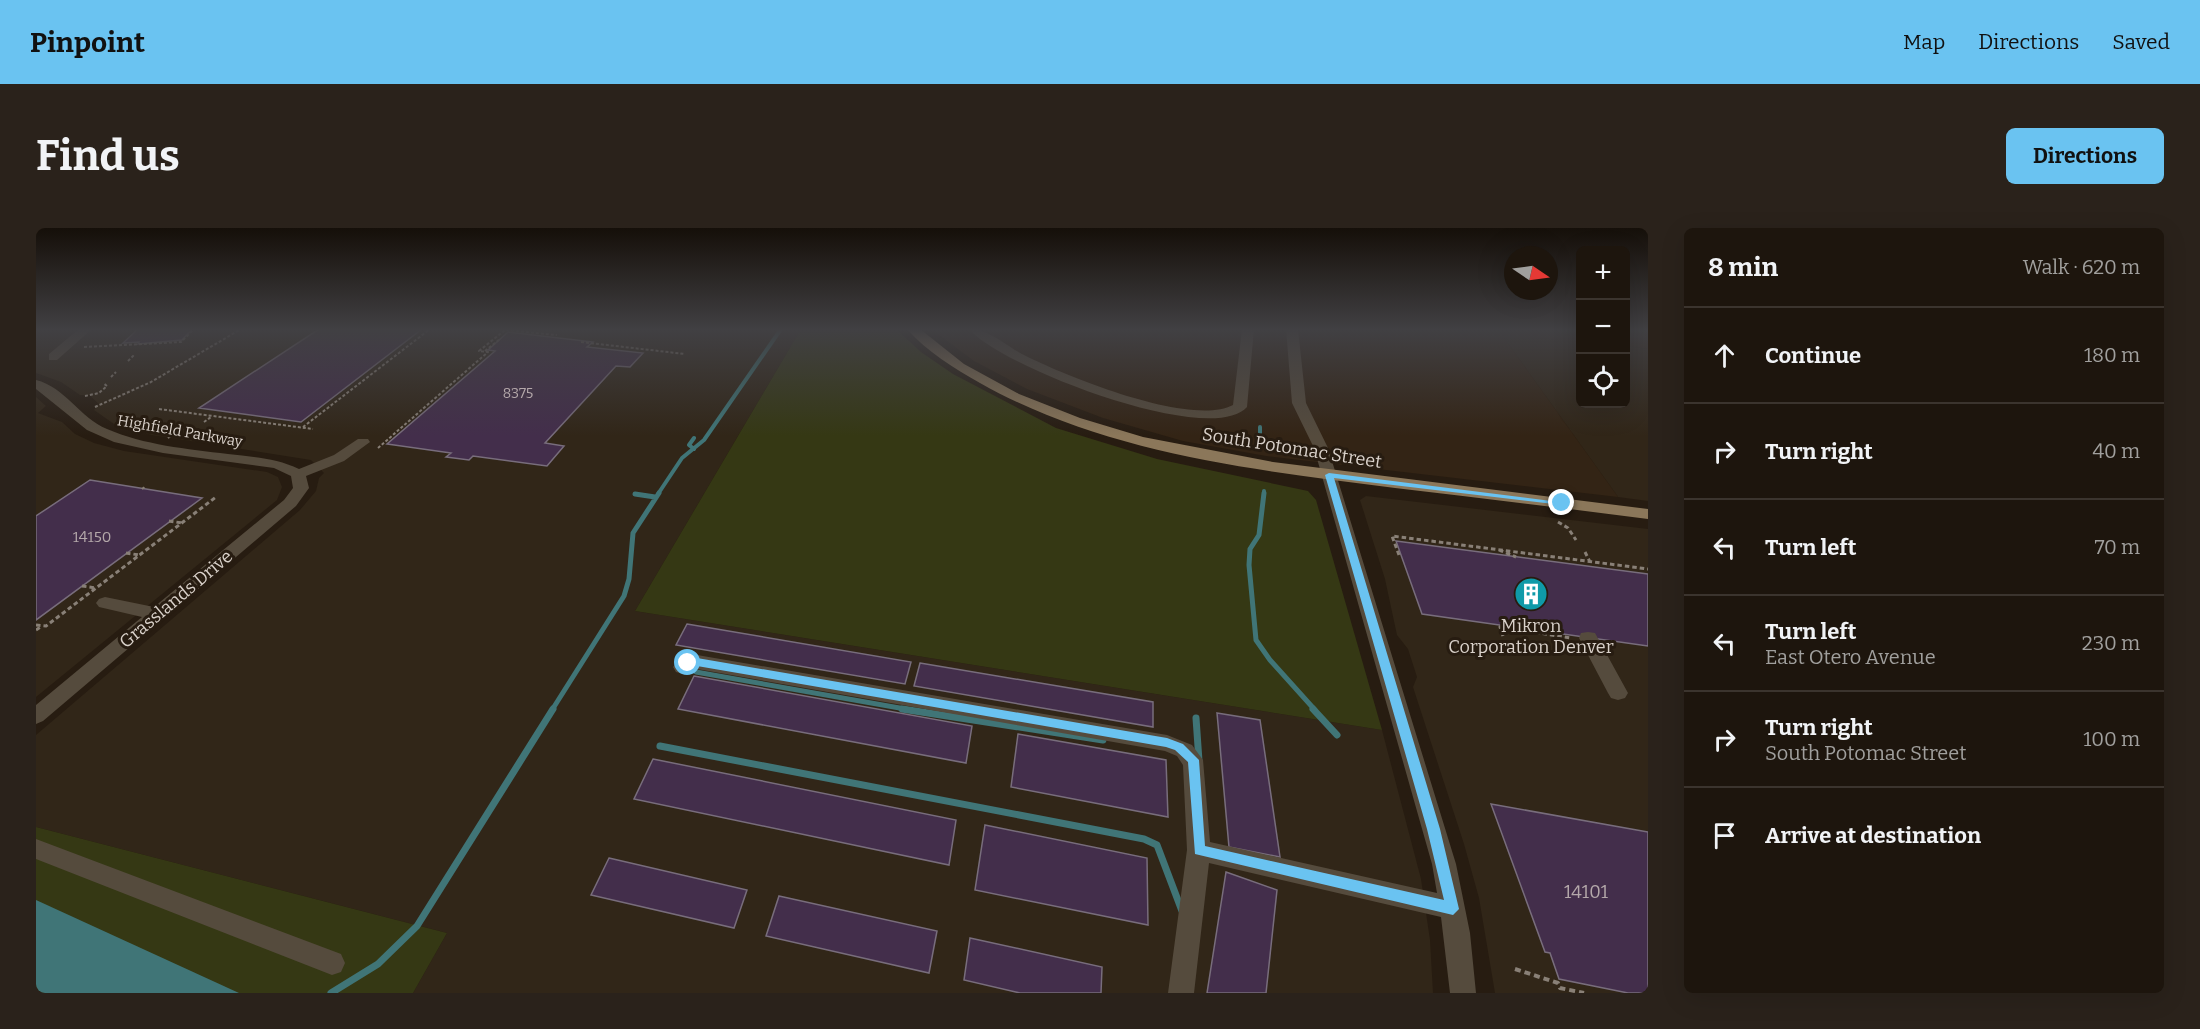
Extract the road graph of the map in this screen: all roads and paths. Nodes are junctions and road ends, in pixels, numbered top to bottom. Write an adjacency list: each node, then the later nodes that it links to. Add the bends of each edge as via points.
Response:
1 (180, 365): 19 (path)
2 (385, 365): 10 (path)
3 (474, 365): 12 (path)
4 (960, 365): 32 (main road, South Potomac Street, via 1015,395 1105,430 1206,456)
5 (1033, 365): 6 (street, via 1083,386 1146,404 1217,417 1231,415 1240,407)
6 (1244, 365)
7 (1295, 365): 32 (street, via 1299,403)
8 (116, 372): 11 (path)
9 (367, 373): 10 (path)
10 (373, 374): 25 (path)
11 (111, 377)
12 (456, 380): 13 (path); 17 (path)
13 (461, 380)
14 (103, 383): 16 (path, via 107,386 102,390)
15 (36, 384): 31 (street, Highfield Parkway, via 55,394 82,422 112,436 277,464)
16 (85, 396)
17 (426, 406): 18 (path); 30 (path)
18 (431, 406)
19 (95, 407)
20 (159, 409): 22 (path)
21 (251, 415): 23 (path)
22 (213, 416): 23 (path); 24 (path)
23 (244, 420): 26 (path)
24 (204, 422)
25 (303, 427)
26 (313, 429)
27 (193, 430): 28 (path, via 181,429)
28 (166, 439)
29 (363, 442): 31 (street, via 346,455)
30 (378, 448)
31 (298, 474): 53 (street, Grasslands Drive, via 300,488 290,503)
32 (1329, 475): 36 (main road, South Potomac Street); 64 (street, via 1441,855)
33 (146, 486): 34 (path)
34 (142, 489)
35 (216, 496): 39 (path)
36 (1648, 514)
37 (169, 520): 39 (path)
38 (1558, 522): 40 (path)
39 (182, 523): 46 (path)
40 (1576, 540)
41 (1438, 542): 42 (path); 43 (path); 47 (path, via 1392,536)
42 (1441, 547)
43 (1499, 550): 48 (path); 49 (path)
44 (1585, 552): 49 (path)
45 (126, 553): 46 (path)
46 (139, 555): 52 (path)
47 (1399, 555)
48 (1516, 557)
49 (1590, 562): 50 (path)
50 (1648, 569)
51 (82, 586): 52 (path)
52 (100, 596): 53 (street); 55 (path)
53 (159, 614): 61 (street, Grasslands Drive)
54 (36, 624): 55 (path)
55 (42, 626): 56 (path)
56 (36, 630)
57 (1503, 636): 58 (path, via 1500,627)
58 (1588, 639): 60 (street)
59 (683, 667): 63 (street, via 697,662 1179,747 1193,760)
60 (1618, 693)
61 (36, 716)
62 (36, 849): 65 (street)
63 (1199, 850): 64 (street); 68 (street)
64 (1453, 909): 69 (street)
65 (332, 963)
66 (1515, 969): 67 (path, via 1558,983)
67 (1561, 991): 70 (path)
68 (1180, 993)
69 (1463, 993)
70 (1584, 993)

